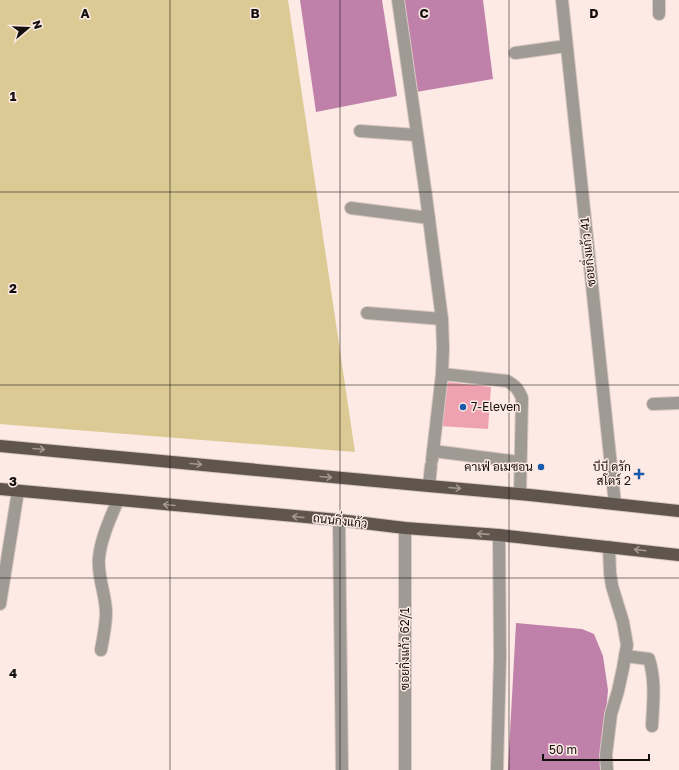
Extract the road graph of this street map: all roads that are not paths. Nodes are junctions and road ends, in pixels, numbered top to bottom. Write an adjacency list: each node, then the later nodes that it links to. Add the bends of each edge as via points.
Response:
1 (398, 0): 8 (street)
2 (562, 0): 5 (street, ซอยกิ่งแก้ว 41)
3 (659, 0): 4 (street)
4 (659, 14)
5 (566, 46): 6 (street); 24 (street, ซอยกิ่งแก้ว 41)
6 (516, 53)
7 (360, 131): 8 (street)
8 (417, 135): 10 (street)
9 (351, 208): 10 (street)
10 (429, 218): 12 (street)
11 (368, 313): 12 (street)
12 (442, 319): 13 (street)
13 (442, 374): 17 (street); 18 (street, via 507,382 518,388 522,398)
14 (679, 403): 15 (street)
15 (653, 404)
16 (0, 446): 19 (main road, one-way to 19)
17 (432, 459): 18 (street); 19 (street)
18 (520, 462): 22 (street)
19 (429, 486): 22 (main road, one-way to 22)
20 (0, 489): 21 (main road, ถนนกิ่งแก้ว)
21 (18, 491): 23 (main road, ถนนกิ่งแก้ว); 31 (street)
22 (520, 494): 24 (main road)
23 (118, 500): 26 (main road, ถนนกิ่งแก้ว, one-way to 23); 32 (street, via 106,528 99,559 99,576 106,614)
24 (615, 504): 25 (main road)
25 (679, 511)
26 (339, 520): 27 (main road, ถนนกิ่งแก้ว); 35 (street)
27 (405, 528): 28 (main road, ถนนกิ่งแก้ว, one-way to 27); 36 (street, ซอยกิ่งแก้ว 62/1)
28 (499, 535): 29 (main road, ถนนกิ่งแก้ว); 37 (street, via 500,657)
29 (609, 547): 30 (main road, ถนนกิ่งแก้ว, one-way to 29); 33 (street, via 612,586 627,644)
30 (679, 555)
31 (0, 604)
32 (101, 650)
33 (625, 656): 34 (street, via 649,659 654,683); 38 (street, via 610,721)
34 (652, 726)
35 (342, 770)
36 (405, 770)
37 (497, 770)
38 (607, 770)

